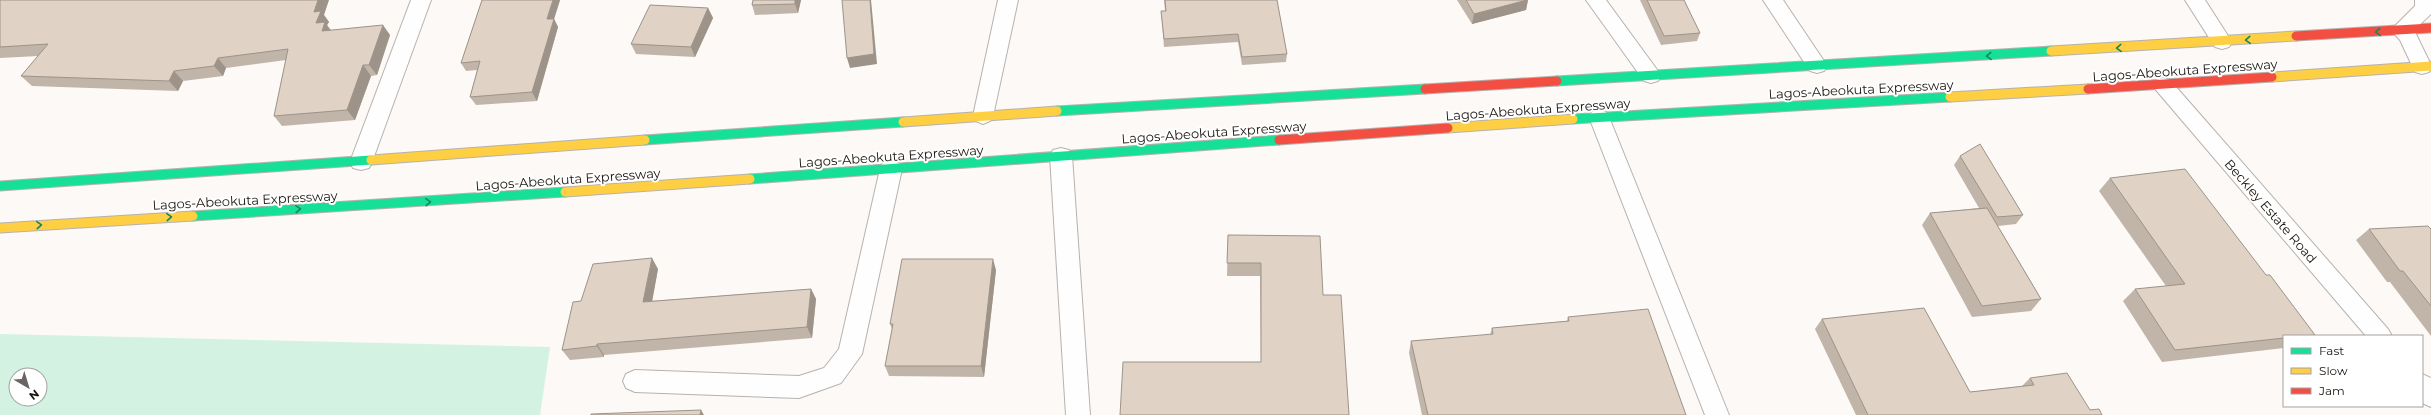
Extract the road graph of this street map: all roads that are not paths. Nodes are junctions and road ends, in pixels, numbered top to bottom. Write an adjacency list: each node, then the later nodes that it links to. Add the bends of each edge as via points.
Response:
1 (421, 0): 17 (street)
2 (1008, 0): 14 (street)
3 (1596, 0): 12 (street)
4 (1773, 0): 10 (street)
5 (2194, 0): 9 (street)
6 (2425, 0): 8 (street, via 2425,8)
7 (2431, 28): 8 (highway, Lagos-Abeokuta Expressway)
8 (2401, 30): 9 (highway, Lagos-Abeokuta Expressway, one-way to 9); 11 (street, via 2408,36)
9 (2222, 42): 10 (highway, Lagos-Abeokuta Expressway, one-way to 10)
10 (1817, 66): 12 (highway, Lagos-Abeokuta Expressway)
11 (2427, 67): 13 (highway, Lagos-Abeokuta Expressway)
12 (1651, 76): 14 (highway, Lagos-Abeokuta Expressway)
13 (2163, 85): 15 (highway, Lagos-Abeokuta Expressway); 21 (street, Beckley Estate Road)
14 (984, 116): 17 (highway, Lagos-Abeokuta Expressway)
15 (1599, 117): 16 (highway, Lagos-Abeokuta Expressway); 26 (street)
16 (1061, 156): 18 (highway, Lagos-Abeokuta Expressway); 25 (street)
17 (361, 162): 19 (highway, Lagos-Abeokuta Expressway)
18 (891, 169): 20 (highway, Lagos-Abeokuta Expressway, one-way to 18, via 455,200); 22 (street, via 850,354 832,376 798,387)
19 (0, 186)
20 (0, 228)
21 (2379, 335)
22 (635, 381)
23 (2423, 386): 24 (street)
24 (2431, 396)
25 (1078, 415)
26 (1717, 415)

